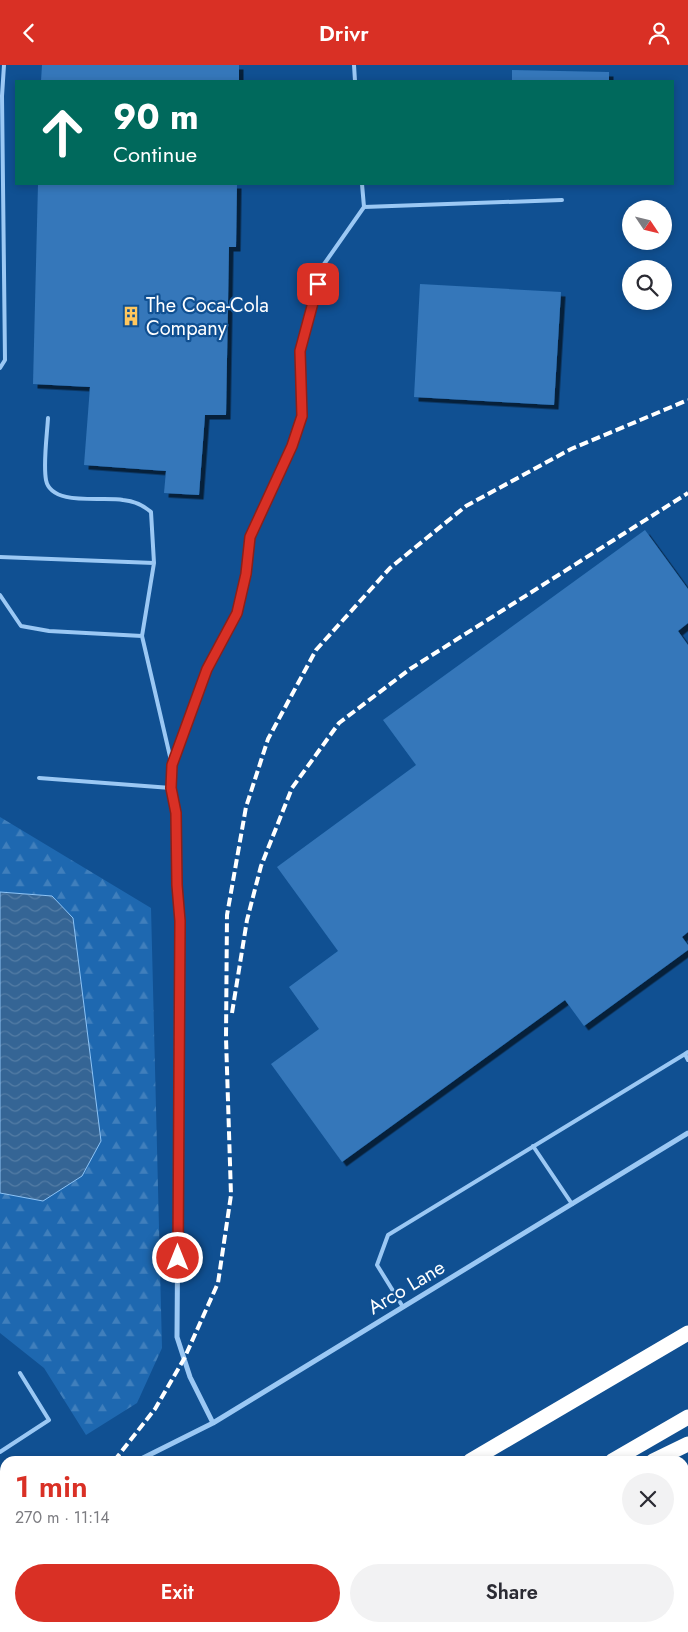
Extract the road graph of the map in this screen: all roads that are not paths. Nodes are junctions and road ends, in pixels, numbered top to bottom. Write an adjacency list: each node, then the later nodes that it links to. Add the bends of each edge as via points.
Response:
1 (4, 65): 7 (lane, via 5,360)
2 (354, 65): 3 (lane)
3 (355, 80)
4 (362, 185): 6 (lane)
5 (562, 200): 6 (lane)
6 (364, 207): 13 (lane, via 322,267 300,351 302,416 292,446 250,537 237,613 207,669)
7 (0, 368)
8 (48, 418): 10 (lane, via 46,481 50,487 67,498 123,499 144,506 151,512)
9 (0, 557): 10 (lane)
10 (154, 563): 12 (lane)
11 (0, 595): 12 (lane, via 21,625 49,631)
12 (142, 636): 13 (lane)
13 (172, 765): 15 (lane)
14 (39, 779): 15 (lane)
15 (171, 788): 16 (lane, via 176,813)
16 (180, 921): 26 (street, via 177,1337 190,1377)
17 (686, 1053): 18 (lane); 20 (lane)
18 (688, 1060)
19 (688, 1133): 21 (street, Arco Lane)
20 (533, 1146): 21 (lane); 22 (lane, via 388,1235 377,1265)
21 (572, 1204): 22 (street, Arco Lane)
22 (403, 1307): 26 (street, Arco Lane)
23 (688, 1333): 30 (highway)
24 (20, 1373): 28 (lane, via 49,1421)
25 (688, 1417): 31 (highway)
26 (213, 1423): 29 (street, Arco Lane)
27 (688, 1444): 32 (highway)
28 (0, 1452)
29 (147, 1456)
30 (479, 1456)
31 (621, 1456)
32 (663, 1456)

